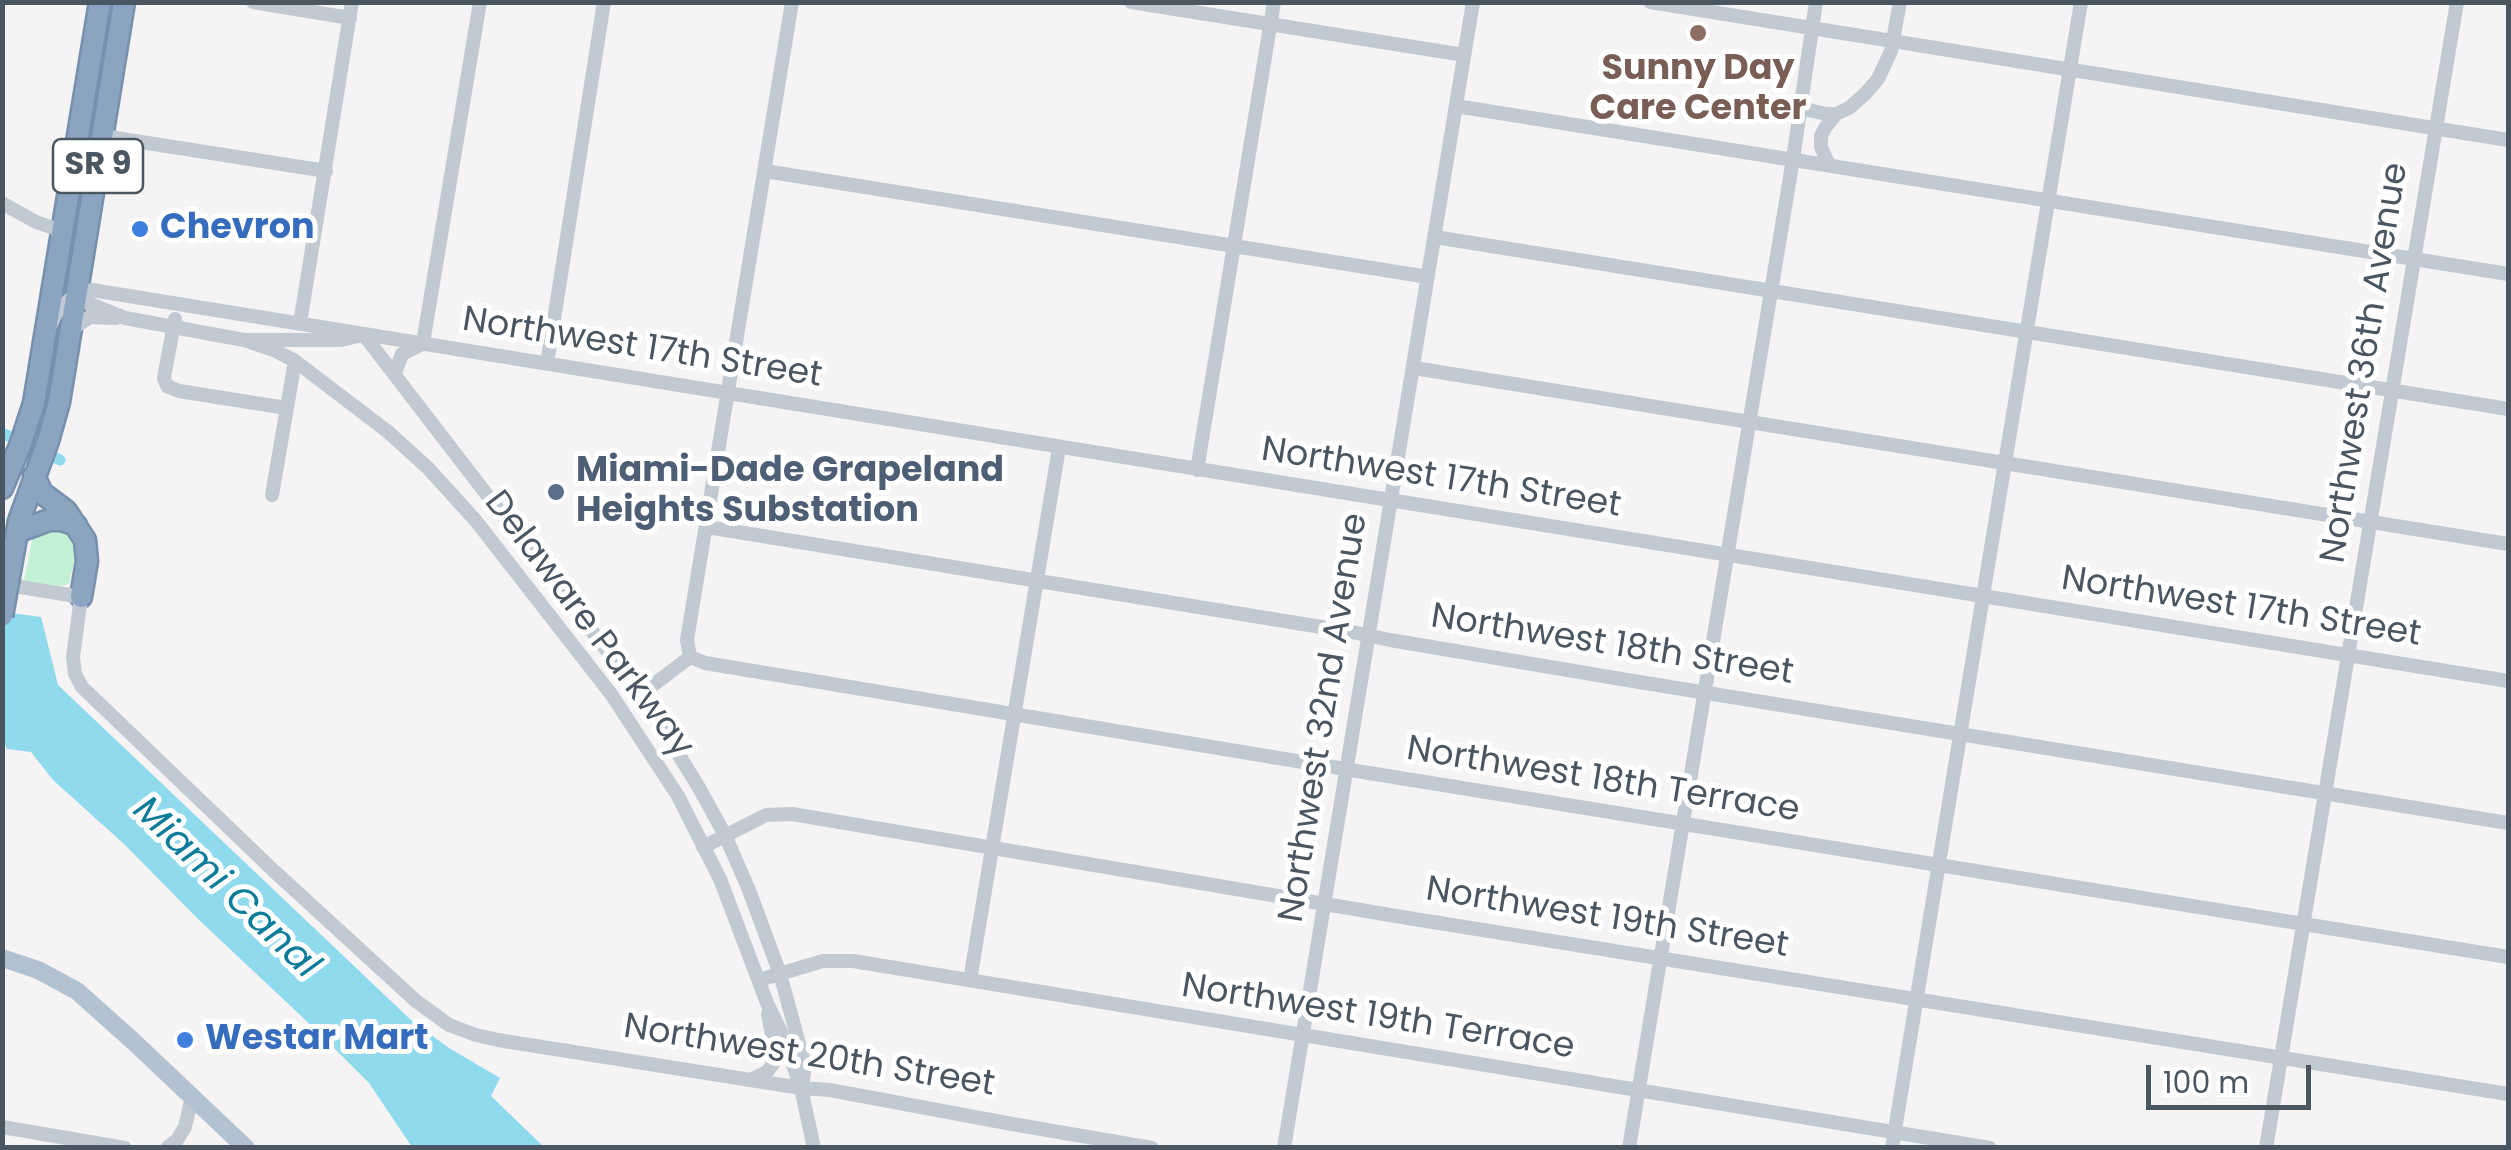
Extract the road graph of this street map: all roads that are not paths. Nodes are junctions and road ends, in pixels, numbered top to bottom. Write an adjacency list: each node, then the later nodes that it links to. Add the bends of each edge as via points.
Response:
1 (100, 2): 22 (highway, SR 9)
2 (253, 2): 15 (street)
3 (480, 2): 52 (street)
4 (604, 2): 54 (street)
5 (792, 2): 31 (street)
6 (1131, 2): 16 (street)
7 (1274, 2): 16 (street)
8 (1472, 2): 19 (street, Northwest 32nd Avenue)
9 (1650, 2): 17 (street)
10 (1816, 2): 17 (street)
11 (1900, 2): 18 (street)
12 (2080, 2): 20 (street)
13 (2457, 2): 25 (street, Northwest 36th Avenue)
14 (119, 8): 26 (highway, SR 9)
15 (351, 10): 30 (street)
16 (1270, 25): 19 (street); 36 (street)
17 (1813, 28): 18 (street); 23 (street)
18 (1894, 41): 20 (street); 24 (street, via 1872,86)
19 (1464, 56): 21 (street, Northwest 32nd Avenue)
20 (2070, 69): 25 (street); 32 (street)
21 (1456, 106): 28 (street); 35 (street, Northwest 32nd Avenue)
22 (82, 108): 26 (highway); 34 (highway, SR 9)
23 (1801, 108): 24 (street); 28 (street)
24 (1836, 114): 29 (street, via 1822,136)
25 (2436, 129): 27 (street); 38 (street, Northwest 36th Avenue)
26 (104, 136): 30 (street); 42 (highway, SR 9)
27 (2508, 140)
28 (1793, 159): 29 (street); 41 (street)
29 (1829, 166): 32 (street)
30 (326, 171): 45 (street)
31 (765, 171): 36 (street); 58 (street)
32 (2048, 201): 38 (street); 48 (street)
33 (2, 203): 34 (street)
34 (62, 231): 37 (highway, SR 9)
35 (1435, 237): 40 (street, Northwest 32nd Avenue); 41 (street)
36 (1235, 247): 40 (street); 64 (street)
37 (57, 260): 42 (highway); 50 (highway, SR 9)
38 (2414, 260): 39 (street); 57 (street, Northwest 36th Avenue)
39 (2508, 274)
40 (1428, 278): 55 (street, Northwest 32nd Avenue)
41 (1771, 290): 48 (street); 61 (street)
42 (76, 294): 43 (street, Northwest 17th Street, via 92,290); 44 (street); 47 (highway, SR 9); 50 (street)
43 (177, 304): 45 (street, Northwest 17th Street); 46 (street)
44 (125, 318): 46 (street, Northwest 17th Street); 47 (street, via 90,317)
45 (300, 323): 49 (street, Northwest 17th Street)
46 (173, 328): 51 (street, Northwest 17th Street); 59 (street, via 168,386)
47 (71, 329): 65 (highway, SR 9, via 54,421)
48 (2027, 331): 57 (street); 63 (street)
49 (364, 334): 51 (street, Northwest 17th Street); 52 (street, Northwest 17th Street); 56 (street, Delaware Parkway)
50 (44, 338): 66 (highway, SR 9, via 31,413)
51 (244, 340): 53 (street, Delaware Parkway)
52 (423, 343): 54 (street, Northwest 17th Street); 56 (street, via 402,354)
53 (295, 361): 59 (street); 93 (street, Delaware Parkway, via 387,431 476,521 612,694)
54 (547, 364): 58 (street, Northwest 17th Street)
55 (1414, 368): 61 (street); 68 (street, Northwest 32nd Avenue)
56 (394, 373): 85 (street, Delaware Parkway)
57 (2392, 390): 60 (street); 69 (street, Northwest 36th Avenue)
58 (728, 394): 62 (street, Northwest 17th Street); 71 (street)
59 (286, 408): 67 (street)
60 (2508, 409)
61 (1749, 422): 63 (street); 74 (street)
62 (1059, 448): 64 (street, Northwest 17th Street); 75 (street)
63 (2006, 462): 69 (street); 77 (street)
64 (1197, 470): 68 (street, Northwest 17th Street)
65 (34, 476): 70 (highway); 72 (highway, SR 9)
66 (5, 477)
67 (272, 495)
68 (1391, 502): 74 (street, Northwest 17th Street); 80 (street, Northwest 32nd Avenue)
69 (2371, 522): 73 (street); 81 (street, Northwest 36th Avenue)
70 (76, 526): 72 (highway, via 49,520); 78 (highway, via 86,550)
71 (707, 527): 75 (street, Northwest 18th Street); 82 (street, via 687,640)
72 (17, 532): 79 (highway, SR 9, bridge)
73 (2508, 544)
74 (1726, 556): 77 (street, Northwest 17th Street); 84 (street)
75 (1038, 580): 80 (street, Northwest 18th Street); 86 (street)
76 (2, 584): 78 (street)
77 (1983, 596): 81 (street, Northwest 17th Street); 87 (street)
78 (82, 597): 108 (street, Northwest 20th Street, via 73,657 87,692 437,1018 498,1040)
79 (2, 616)
80 (1369, 636): 84 (street, Northwest 18th Street); 88 (street, Northwest 32nd Avenue)
81 (2348, 656): 83 (street, Northwest 17th Street); 89 (street, Northwest 36th Avenue)
82 (690, 657): 85 (street); 86 (street, Northwest 18th Terrace)
83 (2508, 682)
84 (1706, 691): 87 (street, Northwest 18th Street); 91 (street)
85 (640, 695): 92 (street, Delaware Parkway)
86 (1016, 714): 88 (street, Northwest 18th Terrace); 94 (street)
87 (1961, 733): 89 (street, Northwest 18th Street); 95 (street)
88 (1346, 769): 91 (street, Northwest 18th Terrace); 96 (street, Northwest 32nd Avenue)
89 (2326, 792): 90 (street, Northwest 18th Street); 97 (street, Northwest 36th Avenue)
90 (2508, 822)
91 (1683, 824): 95 (street, Northwest 18th Terrace); 98 (street)
92 (725, 835): 93 (street, Northwest 19th Street); 94 (street, Northwest 19th Street, via 782,813); 101 (street, Delaware Parkway)
93 (704, 847): 102 (street, Delaware Parkway)
94 (994, 848): 96 (street, Northwest 19th Street); 103 (street)
95 (1939, 866): 97 (street, Northwest 18th Terrace); 104 (street)
96 (1325, 903): 98 (street, Northwest 19th Street); 106 (street, Northwest 32nd Avenue)
97 (2303, 924): 99 (street, Northwest 18th Terrace); 107 (street, Northwest 36th Avenue)
98 (1661, 957): 104 (street, Northwest 19th Street); 110 (street)
99 (2508, 957)
100 (2, 958): 112 (main road, via 76,991)
101 (780, 974): 102 (street, Northwest 19th Terrace); 103 (street, Northwest 19th Terrace, via 841,960); 109 (street, Delaware Parkway, via 805,1065)
102 (759, 980): 105 (street, Delaware Parkway)
103 (970, 980): 106 (street, Northwest 19th Terrace)
104 (1916, 998): 107 (street, Northwest 19th Street); 114 (street)
105 (767, 1004): 108 (street, via 774,1062); 109 (street, Delaware Parkway)
106 (1302, 1036): 110 (street, Northwest 19th Terrace); 120 (street, Northwest 32nd Avenue)
107 (2280, 1058): 111 (street, Northwest 19th Street); 123 (street, Northwest 36th Avenue)
108 (751, 1080): 109 (street, Northwest 20th Street)
109 (802, 1088): 118 (street, Delaware Parkway); 119 (street, Northwest 20th Street)
110 (1639, 1090): 114 (street, Northwest 19th Terrace); 121 (street)
111 (2508, 1094)
112 (192, 1097): 116 (street, via 185,1128); 117 (main road)
113 (2, 1127): 115 (street)
114 (1894, 1140): 122 (street, Northwest 19th Terrace)
115 (125, 1148)
116 (167, 1148)
117 (246, 1148)
118 (814, 1148)
119 (1152, 1148)
120 (1284, 1148)
121 (1630, 1148)
122 (1990, 1148)
123 (2266, 1148)

